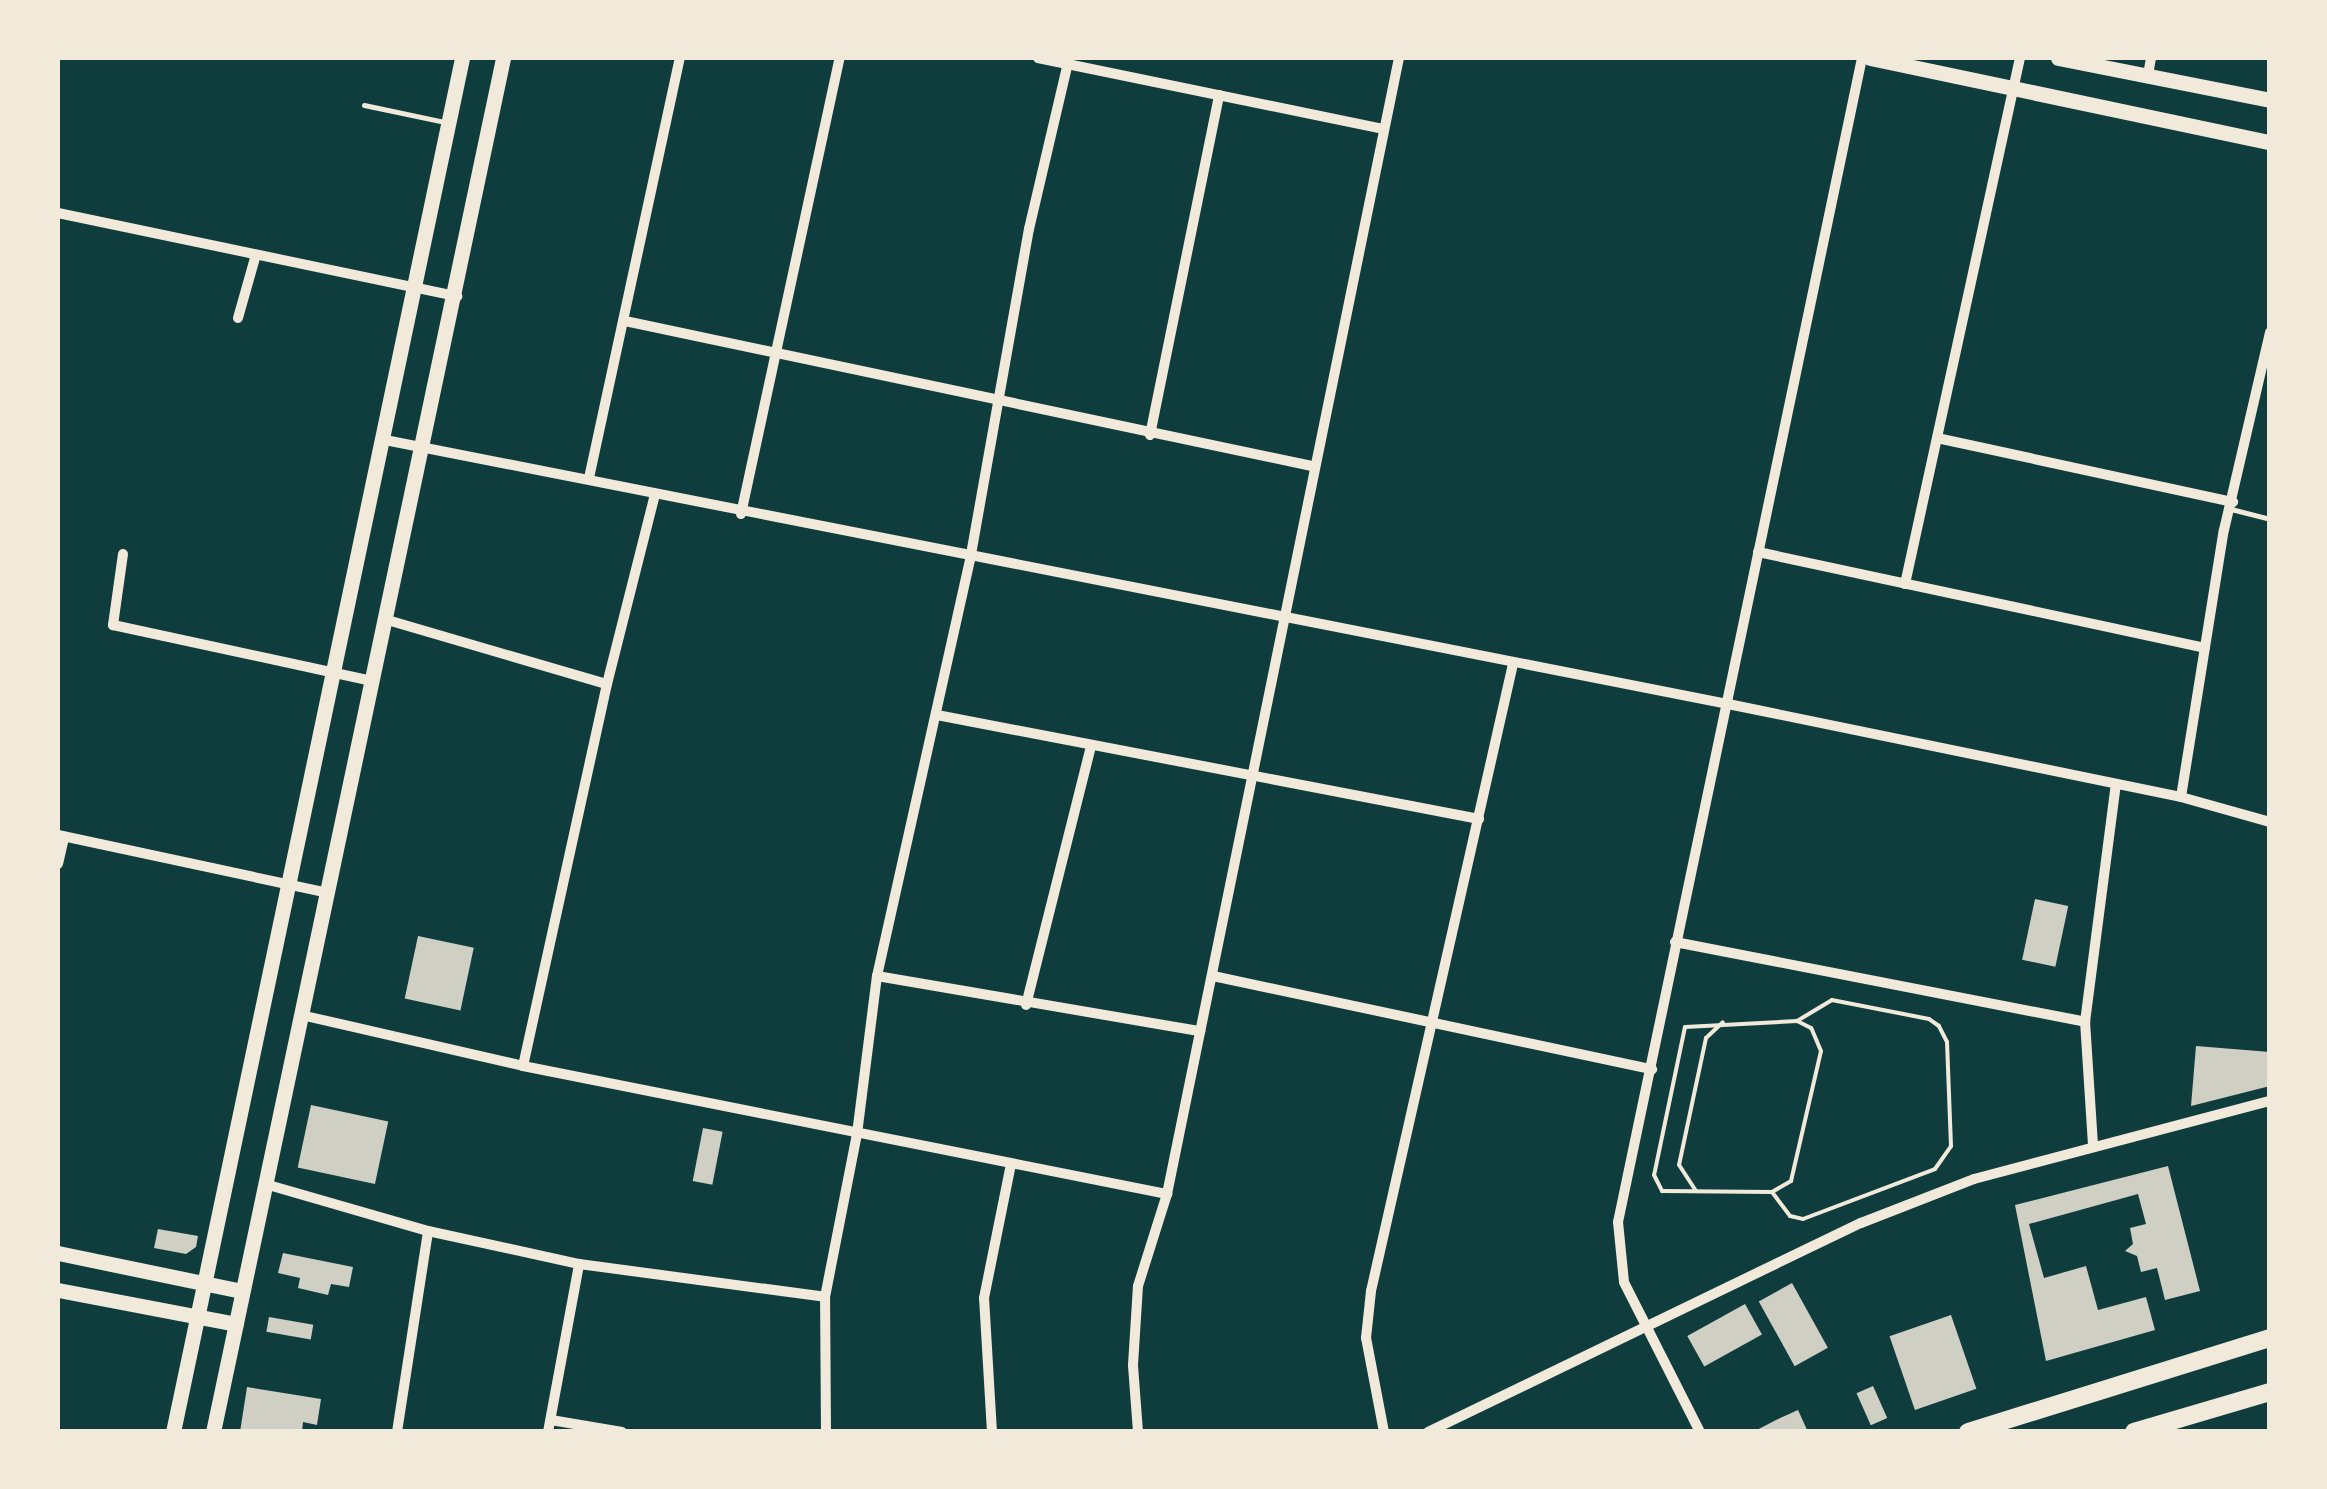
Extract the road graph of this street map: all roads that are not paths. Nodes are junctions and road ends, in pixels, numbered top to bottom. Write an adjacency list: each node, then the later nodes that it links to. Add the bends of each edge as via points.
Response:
1 (462, 58): 18 (main road)
2 (503, 58): 24 (main road)
3 (680, 58): 26 (street)
4 (840, 58): 28 (street)
5 (1038, 58): 12 (street)
6 (1398, 58): 19 (street)
7 (1862, 58): 40 (street)
8 (1870, 58): 14 (main road)
9 (2020, 58): 14 (street)
10 (2058, 58): 13 (main road)
11 (2151, 58): 13 (street)
12 (1069, 60): 15 (street); 29 (street, via 1029,228)
13 (2148, 75): 16 (main road)
14 (2013, 87): 20 (main road); 31 (street)
15 (1218, 95): 19 (street); 30 (street)
16 (2270, 100)
17 (364, 105): 18 (lane)
18 (448, 123): 23 (main road)
19 (1383, 128): 34 (street)
20 (2270, 142)
21 (58, 212): 22 (street)
22 (255, 258): 23 (street); 25 (street)
23 (417, 288): 24 (street); 32 (main road)
24 (457, 296): 33 (main road)
25 (238, 318)
26 (626, 320): 28 (street); 35 (street)
27 (2270, 332): 37 (street)
28 (775, 350): 29 (street); 38 (street)
29 (999, 402): 30 (street); 42 (street)
30 (1150, 435): 34 (street)
31 (1938, 438): 37 (street); 43 (street)
32 (384, 440): 33 (street); 48 (main road)
33 (424, 448): 35 (street); 44 (main road)
34 (1312, 466): 45 (street)
35 (589, 478): 36 (street)
36 (656, 494): 38 (street); 50 (street)
37 (2232, 505): 39 (lane); 46 (street)
38 (741, 514): 42 (street)
39 (2270, 519)
40 (1758, 552): 43 (street); 51 (street)
41 (123, 554): 48 (street, via 113,625)
42 (970, 560): 45 (street); 52 (street)
43 (1905, 584): 46 (street)
44 (384, 620): 49 (main road); 50 (street)
45 (1284, 620): 47 (street); 54 (street)
46 (2205, 648): 56 (street)
47 (1513, 664): 51 (street); 57 (street)
48 (333, 673): 49 (street); 61 (main road)
49 (372, 681): 62 (main road)
50 (607, 684): 71 (street)
51 (1728, 704): 55 (street); 63 (street)
52 (937, 715): 53 (street); 64 (street)
53 (1091, 746): 54 (street); 66 (street)
54 (1255, 778): 57 (street); 65 (street)
55 (2116, 784): 56 (street); 69 (street)
56 (2181, 797): 58 (street)
57 (1479, 819): 68 (street)
58 (2270, 822)
59 (61, 836): 60 (street); 61 (street)
60 (58, 864)
61 (290, 885): 62 (street); 82 (main road)
62 (330, 893): 67 (main road)
63 (1675, 942): 69 (street); 72 (street)
64 (877, 976): 66 (street); 74 (street)
65 (1213, 976): 68 (street); 70 (street)
66 (1026, 1004): 70 (street)
67 (302, 1015): 71 (street); 77 (main road)
68 (1436, 1020): 72 (street); 100 (street, via 1370,1291 1366,1338)
69 (2085, 1022): 75 (street)
70 (1200, 1031): 78 (street)
71 (523, 1066): 74 (street)
72 (1652, 1069): 88 (street, via 1618,1222 1624,1282)
73 (2270, 1101): 75 (street)
74 (856, 1134): 76 (street); 85 (street)
75 (2093, 1144): 88 (street, via 1862,1223)
76 (1011, 1164): 78 (street); 98 (street, via 984,1298)
77 (265, 1184): 79 (street); 84 (main road)
78 (1167, 1194): 99 (street, via 1134,1322)
79 (428, 1232): 81 (street); 95 (street)
80 (58, 1254): 82 (main road)
81 (579, 1264): 85 (street); 92 (street)
82 (203, 1283): 84 (main road); 86 (main road)
83 (58, 1290): 86 (main road)
84 (241, 1290): 87 (main road)
85 (824, 1297): 97 (street)
86 (197, 1318): 87 (main road); 93 (main road)
87 (236, 1324): 94 (main road)
88 (1642, 1324): 101 (street); 102 (street)
89 (2270, 1338): 103 (main road)
90 (2270, 1392): 91 (main road)
91 (2182, 1417): 104 (main road); 105 (lane)
92 (550, 1426): 96 (street)
93 (173, 1432)
94 (213, 1432)
95 (397, 1432)
96 (622, 1432)
97 (826, 1432)
98 (992, 1432)
99 (1138, 1432)
100 (1384, 1432)
101 (1428, 1432)
102 (1700, 1432)
103 (1968, 1432)
104 (2134, 1432)
105 (2195, 1432)

